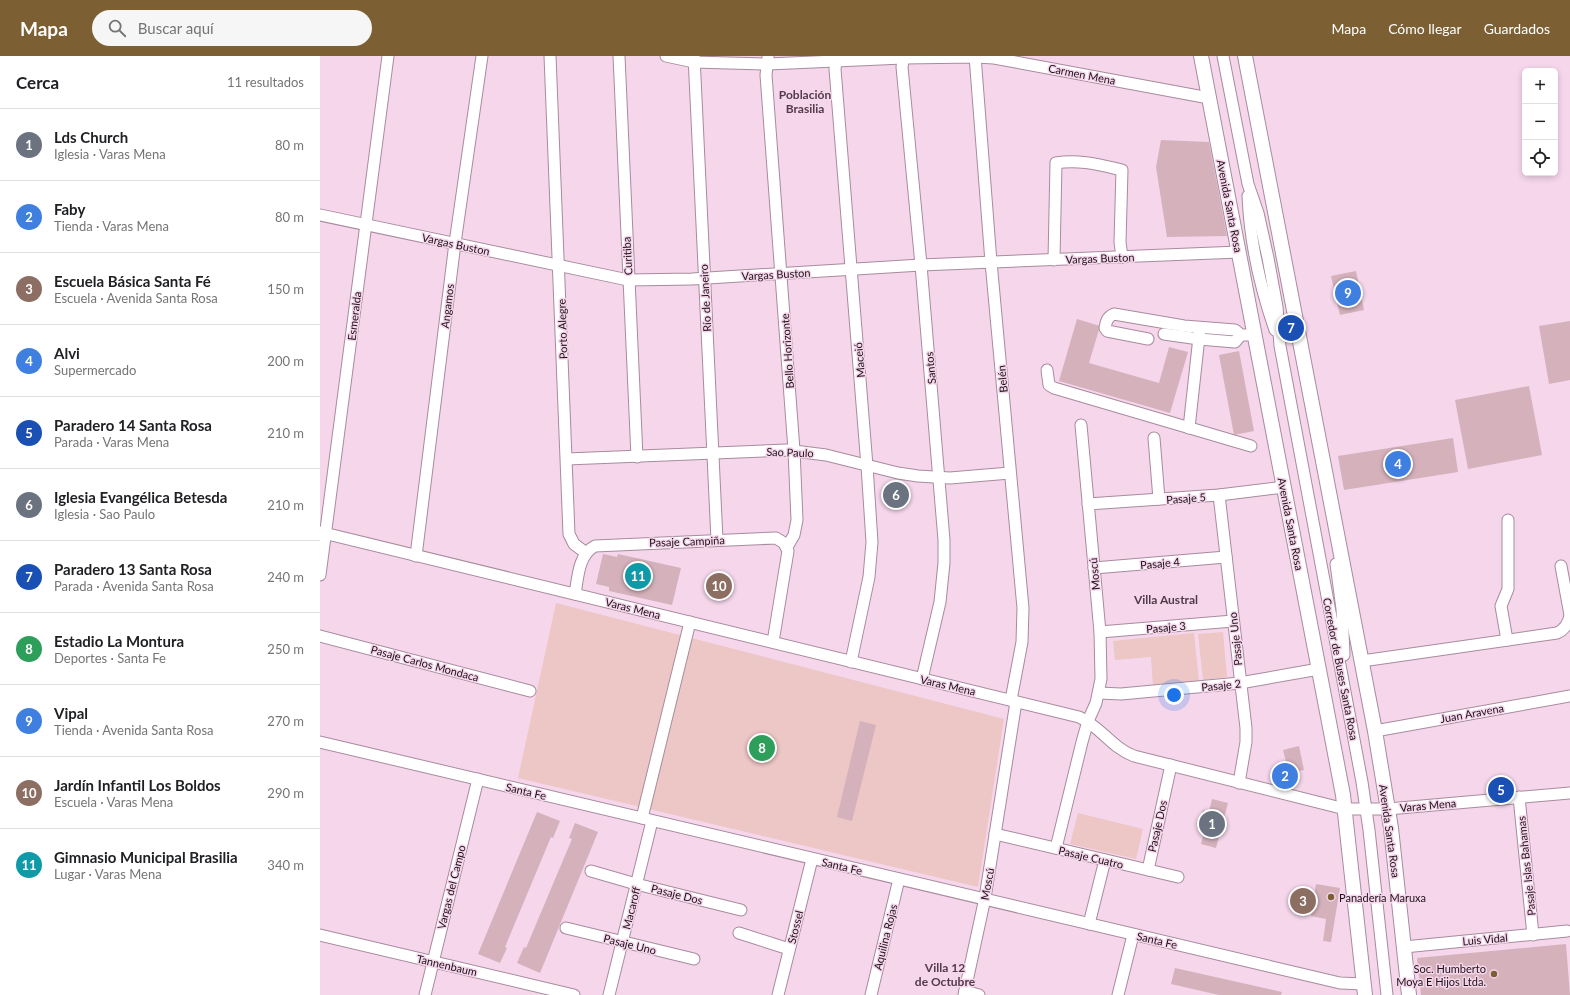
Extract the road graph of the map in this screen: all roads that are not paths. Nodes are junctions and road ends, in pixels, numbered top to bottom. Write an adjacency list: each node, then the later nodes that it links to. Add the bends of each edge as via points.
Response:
1 (388, 56): 16 (street, Esmeralda)
2 (482, 56): 17 (street, Angamos)
3 (550, 56): 23 (street, Porto Alegre)
4 (619, 56): 27 (street, Curitiba)
5 (666, 56): 12 (street, Carmen Mena)
6 (1201, 56): 14 (main road, Avenida Santa Rosa)
7 (1223, 56): 73 (street, Corredor de Buses Santa Rosa, via 1248,184 1249,217 1261,287 1280,346)
8 (1245, 56): 50 (main road, Avenida Santa Rosa)
9 (903, 57): 10 (street, Carmen Mena); 11 (street, Carmen Mena); 22 (street, Santos)
10 (975, 57): 14 (street, Carmen Mena, via 1018,62); 21 (street, Belén)
11 (837, 58): 13 (street, Carmen Mena); 24 (street, Maceió, via 835,69)
12 (694, 59): 13 (street, Carmen Mena); 26 (street, Río de Janeiro)
13 (768, 60): 25 (street, Bello Horizonte, via 766,75)
14 (1209, 98): 18 (main road, Avenida Santa Rosa)
15 (320, 214): 16 (street, Vargas Buston)
16 (366, 224): 17 (street, Vargas Buston); 51 (street, Esmeralda)
17 (455, 243): 23 (street, Vargas Buston); 55 (street, Angamos)
18 (1239, 252): 19 (street, Vargas Buston); 30 (main road, Avenida Santa Rosa)
19 (1122, 257): 20 (street, Vargas Buston); 20 (street, via 1122,170 1093,163 1064,162 1056,163)
20 (1054, 260): 21 (street, Vargas Buston)
21 (991, 262): 22 (street, Vargas Buston); 43 (street, Belén)
22 (921, 265): 24 (street, Vargas Buston); 44 (street, Santos)
23 (560, 266): 27 (street, Vargas Buston); 41 (street, Porto Alegre)
24 (851, 269): 25 (street, Vargas Buston); 42 (street, Maceió)
25 (781, 273): 26 (street, Vargas Buston); 38 (street, Bello Horizonte)
26 (704, 278): 27 (street, Vargas Buston); 39 (street, Río de Janeiro)
27 (628, 280): 40 (street, Curitiba)
28 (1200, 328): 30 (street, via 1235,330); 31 (street, via 1114,314 1109,316 1105,328 1107,331); 32 (street)
29 (1164, 334): 32 (street)
30 (1248, 335): 32 (street, via 1235,342); 45 (main road, Avenida Santa Rosa)
31 (1148, 339)
32 (1199, 339): 35 (street)
33 (1047, 370): 35 (street, via 1049,385 1054,388)
34 (1081, 425): 48 (street, Moscú)
35 (1189, 428): 37 (street)
36 (1154, 438): 47 (street)
37 (1252, 446)
38 (794, 450): 39 (street, Sao Paulo); 42 (street, Sao Paulo); 53 (street, Bello Horizonte, via 797,520 794,535)
39 (713, 453): 40 (street, Sao Paulo); 52 (street, Río de Janeiro)
40 (637, 457): 41 (street, Sao Paulo)
41 (567, 459): 54 (street, Porto Alegre, via 569,534 574,544)
42 (867, 466): 44 (street, Sao Paulo); 69 (street, Maceió, via 871,523 870,561)
43 (1010, 473): 44 (street, Sao Paulo); 77 (street, Belén, via 1023,608 1022,642)
44 (940, 478): 71 (street, Santos, via 944,540 942,582 940,602)
45 (1284, 487): 46 (street, Pasaje 5); 70 (main road, Avenida Santa Rosa)
46 (1219, 495): 47 (street, Pasaje 5); 56 (street, Pasaje Uno)
47 (1159, 500): 48 (street, Pasaje 5)
48 (1088, 504): 58 (street, Moscú)
49 (1508, 520): 66 (street, via 1508,589 1501,606)
50 (1336, 529): 68 (main road, Avenida Santa Rosa); 73 (street, via 1336,565 1343,627)
51 (323, 533): 55 (street, Varas Mena); 59 (street, Esmeralda)
52 (717, 540): 53 (street, Pasaje Campiña, via 771,537 780,540); 54 (street, Pasaje Campiña, via 600,545)
53 (787, 547): 67 (street, Bello Horizonte, via 788,556)
54 (586, 553): 60 (street)
55 (416, 556): 60 (street, Varas Mena)
56 (1226, 557): 58 (street, Pasaje 4); 62 (street, Pasaje Uno)
57 (1561, 566): 61 (street)
58 (1094, 568): 64 (street, Moscú)
59 (320, 575)
60 (575, 594): 63 (street, Varas Mena)
61 (1570, 616): 66 (street, via 1564,629 1556,633)
62 (1233, 621): 64 (street, Pasaje 3); 72 (street, Pasaje Uno)
63 (690, 622): 67 (street, Varas Mena); 89 (street, Macaroff)
64 (1100, 632): 75 (street, Moscú, via 1102,669)
65 (320, 636): 74 (street, Pasaje Carlos Mondaca)
66 (1507, 640): 68 (street)
67 (773, 642): 69 (street, Varas Mena)
68 (1362, 661): 79 (main road, Avenida Santa Rosa)
69 (851, 662): 71 (street, Varas Mena)
70 (1319, 668): 72 (street, Pasaje 2); 86 (main road, Avenida Santa Rosa)
71 (922, 679): 77 (street, Varas Mena)
72 (1240, 683): 75 (street, Pasaje 2, via 1121,694); 83 (street, Pasaje Uno, via 1246,735)
73 (1345, 689): 88 (street, Corredor de Buses Santa Rosa)
74 (530, 691)
75 (1099, 693): 78 (street, Moscú)
76 (1570, 696): 79 (street, Juan Aravena)
77 (1013, 701): 78 (street, Varas Mena); 90 (street, Moscú)
78 (1088, 721): 81 (street, Varas Mena, via 1124,752); 91 (street)
79 (1375, 730): 87 (main road, Avenida Santa Rosa)
80 (320, 742): 82 (street, Santa Fe)
81 (1171, 766): 83 (street, Varas Mena); 94 (street, Pasaje Dos)
82 (478, 779): 89 (street, Santa Fe); 112 (street, Vargas del Campo)
83 (1239, 783): 86 (street, Varas Mena)
84 (1570, 793): 85 (street, Varas Mena)
85 (1519, 797): 87 (street, Varas Mena); 107 (street, Pasaje Islas Bahamas)
86 (1345, 809): 88 (street, Varas Mena); 113 (main road, Avenida Santa Rosa)
87 (1388, 809): 88 (street, Varas Mena); 109 (main road, Avenida Santa Rosa)
88 (1366, 810): 122 (street, Corredor de Buses Santa Rosa)
89 (647, 820): 92 (street, Santa Fe); 98 (street, Macaroff)
90 (1000, 835): 91 (street, Pasaje Cuatro); 99 (street, Moscú)
91 (1056, 848): 93 (street, Pasaje Cuatro)
92 (812, 859): 97 (street, Santa Fe); 110 (street, Stossel)
93 (1105, 860): 94 (street, Pasaje Cuatro); 101 (street)
94 (1148, 870): 96 (street, Pasaje Cuatro)
95 (591, 871): 98 (street, Pasaje Dos)
96 (1178, 877)
97 (899, 879): 99 (street, Santa Fe); 119 (street, Aquilina Rojas)
98 (636, 884): 100 (street, Pasaje Dos); 108 (street, Macaroff)
99 (985, 898): 101 (street, Santa Fe); 114 (street, Moscú)
100 (741, 910)
101 (1089, 924): 105 (street, Santa Fe)
102 (566, 928): 108 (street, Pasaje Uno)
103 (1567, 931): 107 (street, Luis Vidal)
104 (739, 933): 110 (street)
105 (1133, 934): 113 (street, Santa Fe); 121 (street)
106 (320, 935): 112 (street, Tannenbaum)
107 (1533, 935): 109 (street, Luis Vidal)
108 (622, 942): 111 (street, Pasaje Uno); 117 (street, Macaroff)
109 (1404, 947): 123 (main road, Avenida Santa Rosa)
110 (789, 949): 118 (street, Stossel)
111 (694, 959)
112 (433, 962): 115 (street, Vargas del Campo); 116 (street, Tannenbaum)
113 (1365, 990)
114 (964, 993): 120 (street)
115 (425, 995)
116 (574, 995)
117 (609, 995)
118 (778, 995)
119 (871, 995)
120 (979, 995)
121 (1118, 995)
122 (1387, 995)
123 (1409, 995)

